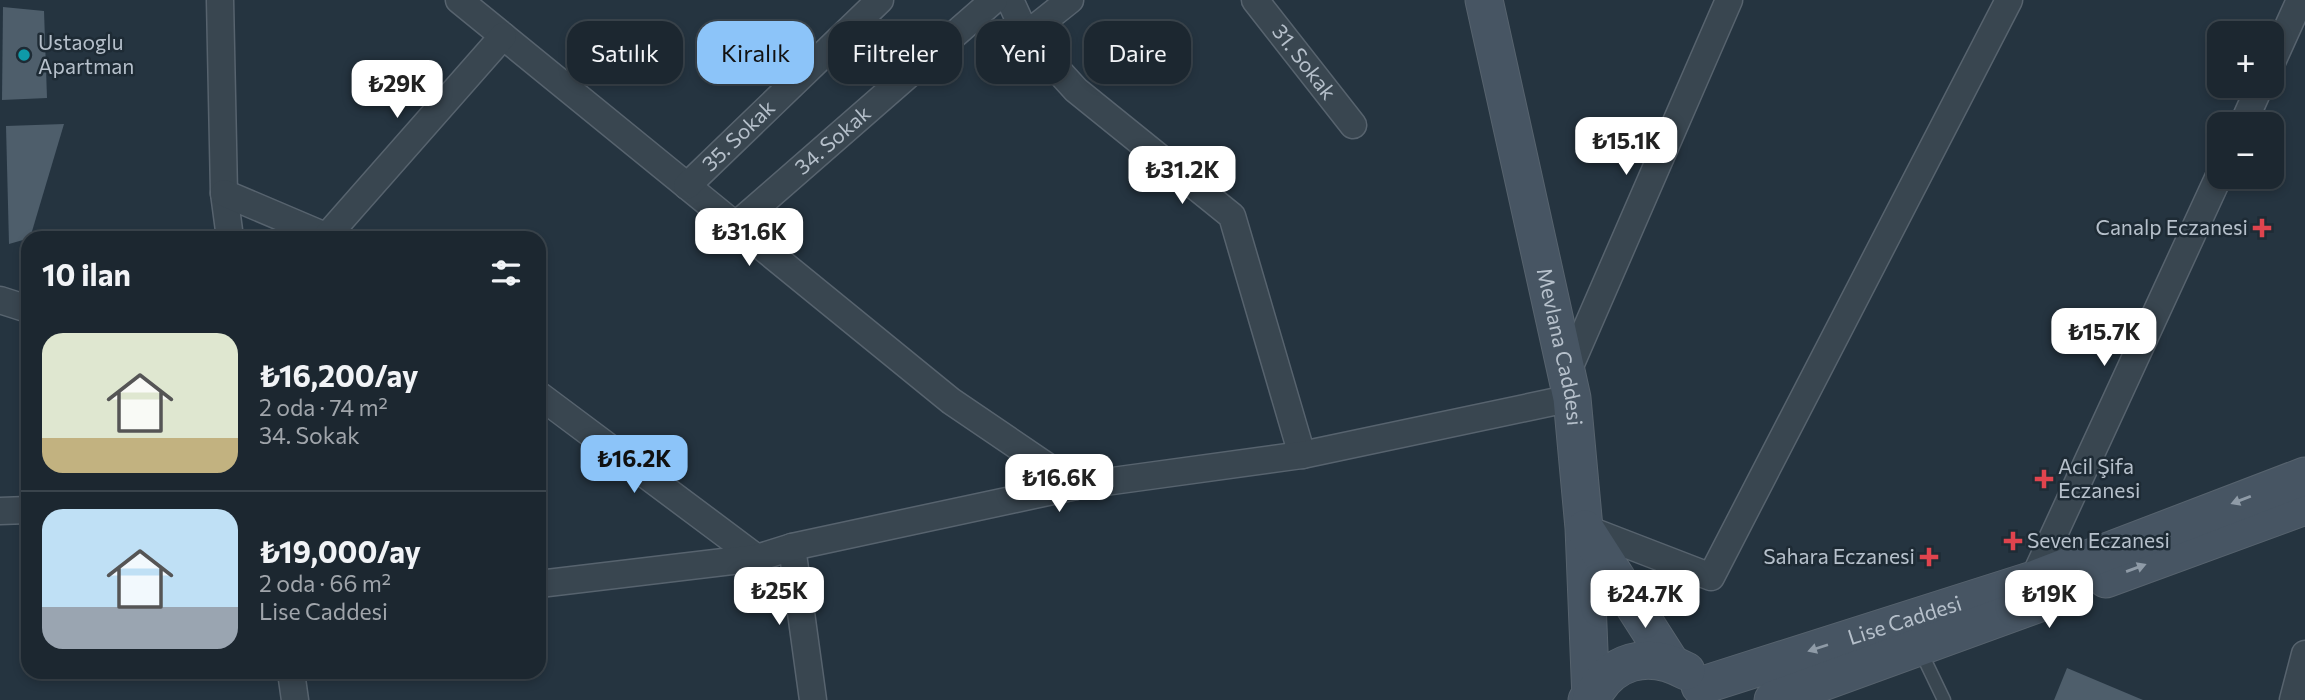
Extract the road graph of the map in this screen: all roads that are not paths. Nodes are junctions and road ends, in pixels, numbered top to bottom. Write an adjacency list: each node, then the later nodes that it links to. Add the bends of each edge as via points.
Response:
1 (220, 0): 20 (street)
2 (459, 0): 15 (street)
3 (880, 0): 18 (street, 35. Sokak)
4 (994, 0): 21 (street, 34. Sokak)
5 (1010, 0): 12 (street)
6 (1070, 0): 13 (street)
7 (1255, 0): 17 (street, 31. Sokak)
8 (1484, 0): 27 (main road, Mevlana Caddesi)
9 (1729, 0): 27 (street)
10 (2009, 0): 35 (street, via 1711,577)
11 (2300, 0): 14 (street)
12 (1020, 21)
13 (1044, 21)
14 (2284, 35)
15 (503, 36): 18 (street); 24 (street)
16 (1070, 83): 29 (street, via 1232,216)
17 (1353, 125)
18 (687, 186): 21 (street)
19 (2213, 189): 38 (street)
20 (224, 193): 22 (street); 23 (street)
21 (735, 226): 31 (street, via 951,401)
22 (229, 231)
23 (314, 231)
24 (333, 231)
25 (0, 300): 26 (street)
26 (21, 307)
27 (1570, 386): 29 (street); 35 (main road, Mevlana Caddesi)
28 (546, 400): 37 (street)
29 (1302, 455): 31 (street)
30 (2305, 476): 38 (main road, Lise Caddesi, one-way to 38)
31 (1076, 486): 36 (street)
32 (2305, 506): 40 (main road, Lise Caddesi, one-way to 32)
33 (21, 510): 34 (street)
34 (0, 511)
35 (1584, 528): 42 (main road); 47 (main road, Mevlana Caddesi)
36 (792, 547): 37 (street); 46 (street)
37 (757, 558): 39 (street)
38 (2033, 580): 44 (main road, Lise Caddesi, one-way to 44)
39 (546, 583)
40 (1919, 647): 48 (main road, Lise Caddesi); 49 (lane)
41 (2305, 654): 50 (street)
42 (1670, 662): 44 (main road, via 1687,671); 47 (main road, via 1632,660 1601,682)
43 (292, 679): 45 (street)
44 (1703, 693)
45 (295, 700)
46 (813, 700)
47 (1590, 700)
48 (1773, 700)
49 (1944, 700)
50 (2293, 700)

